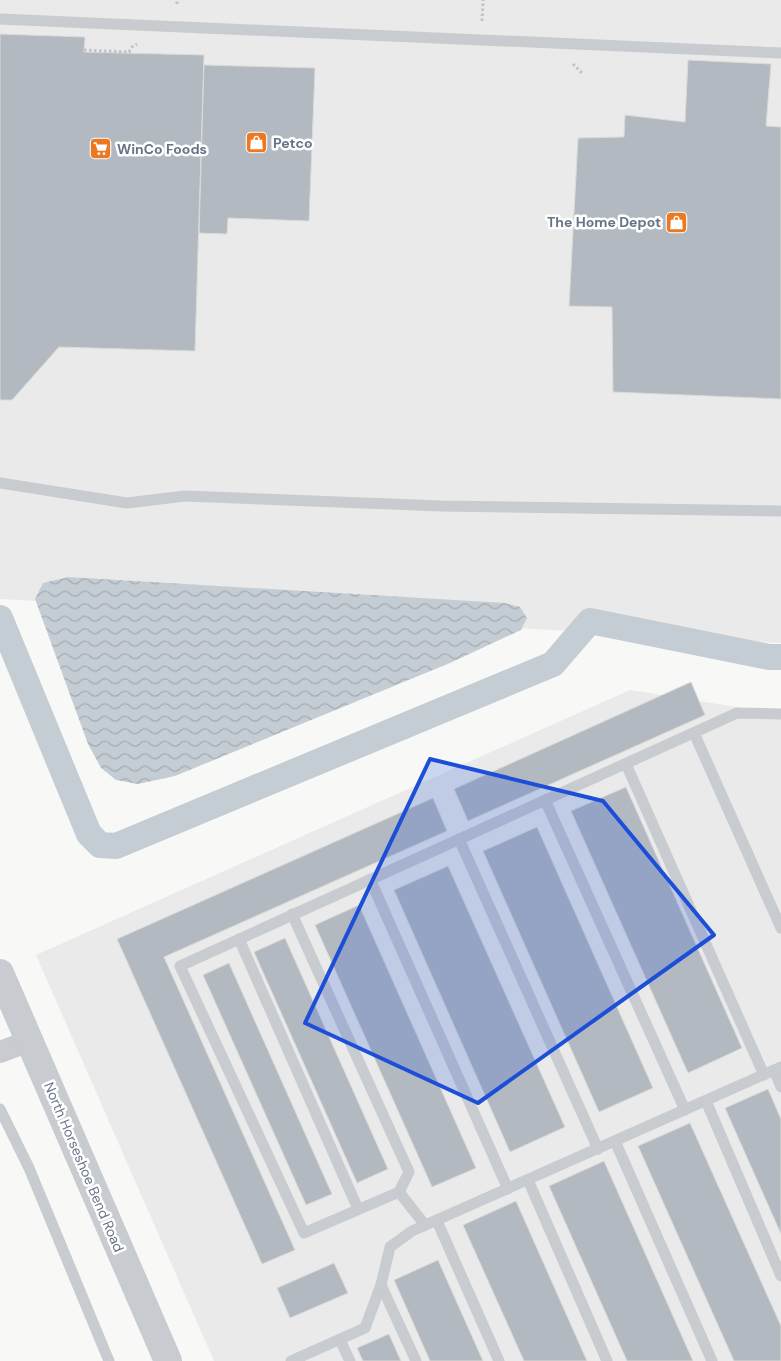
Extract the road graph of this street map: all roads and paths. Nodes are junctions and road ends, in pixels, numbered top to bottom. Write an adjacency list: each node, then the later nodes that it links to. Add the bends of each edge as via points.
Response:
1 (0, 19): 2 (lane)
2 (781, 53)
3 (0, 483): 4 (lane, via 127,503 186,496 441,506)
4 (781, 511)
5 (781, 714): 6 (lane, via 737,714)
6 (694, 733): 7 (lane); 12 (lane)
7 (626, 764): 8 (lane); 17 (lane)
8 (545, 800): 9 (lane); 21 (lane)
9 (459, 839): 10 (lane); 23 (lane)
10 (370, 879): 11 (lane); 25 (lane)
11 (292, 914): 13 (lane); 26 (lane, via 409,1172)
12 (781, 928)
13 (239, 938): 27 (lane); 27 (lane, via 180,966 304,1233)
14 (0, 973): 15 (street, North Horseshoe Bend Road)
15 (29, 1040): 16 (street); 33 (street, North Horseshoe Bend Road)
16 (0, 1052)
17 (773, 1071): 18 (lane); 19 (lane)
18 (781, 1087)
19 (706, 1101): 21 (lane); 30 (lane)
20 (0, 1108): 34 (lane)
21 (684, 1110): 22 (lane)
22 (615, 1141): 23 (lane); 40 (lane)
23 (598, 1149): 24 (lane)
24 (528, 1180): 25 (lane); 39 (lane)
25 (508, 1189): 28 (lane)
26 (399, 1192): 27 (lane); 29 (lane)
27 (358, 1209)
28 (438, 1221): 29 (lane); 38 (lane)
29 (425, 1225): 31 (lane, via 390,1247)
30 (781, 1276)
31 (380, 1285): 32 (lane, via 365,1328); 37 (lane)
32 (340, 1340): 35 (lane); 36 (lane)
33 (163, 1360)
34 (108, 1361)
35 (291, 1361)
36 (350, 1361)
37 (416, 1361)
38 (499, 1361)
39 (607, 1361)
40 (712, 1361)

